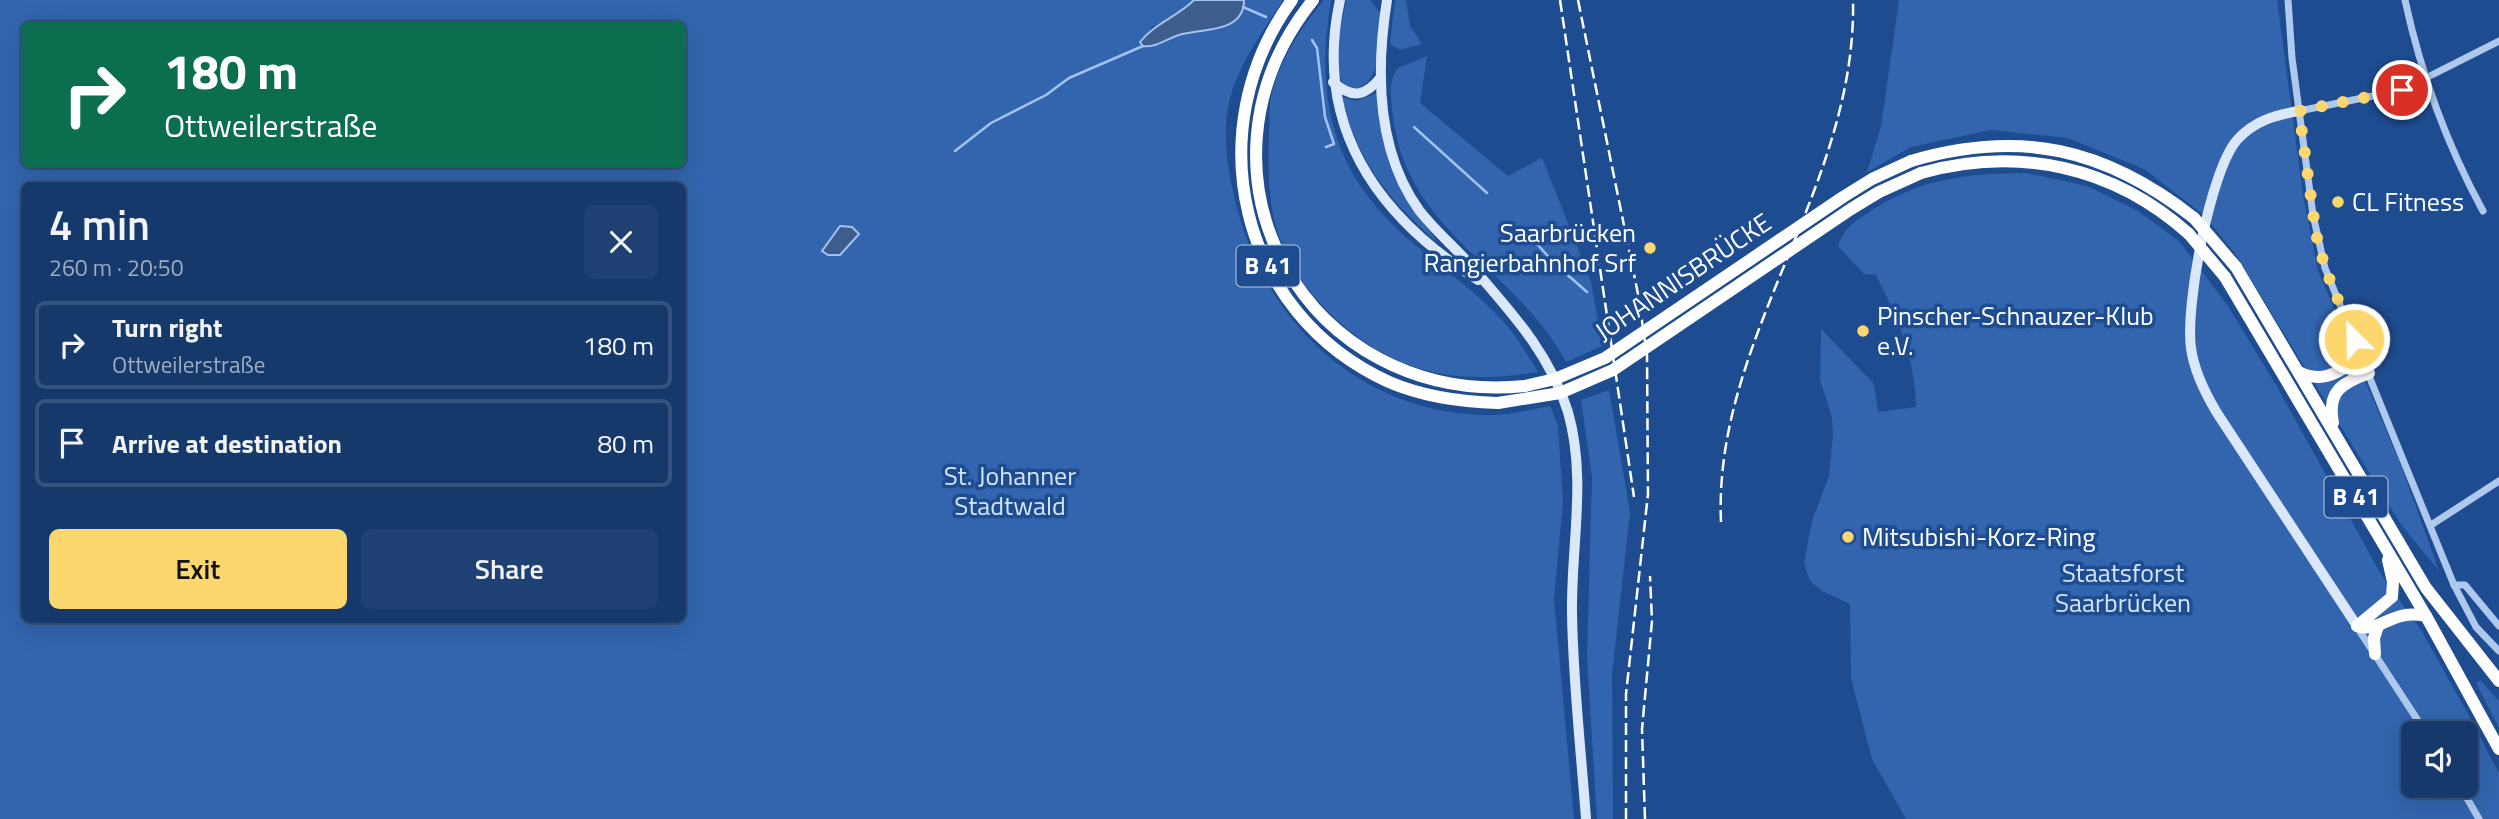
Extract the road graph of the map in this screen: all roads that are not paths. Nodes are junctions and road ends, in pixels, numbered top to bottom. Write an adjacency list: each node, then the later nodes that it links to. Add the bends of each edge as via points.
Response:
1 (1292, 0): 20 (highway, JOHANNISBRÜCKE / B 41, bridge, via 1268,37 1251,77 1240,142 1247,209 1272,273 1314,330 1389,382 1441,398 1498,403 1560,393 1613,370 1851,209 1921,173 1976,161 2066,166 2133,192 2189,234 2225,277)
2 (1313, 0): 15 (highway, JOHANNISBRÜCKE / B 41, bridge, via 1274,61 1256,126 1256,177 1266,225 1276,249 1310,300 1352,342 1413,375 1466,387 1534,384 1579,370 1605,358 1872,179 1911,161 2001,144 2048,149 2109,166 2142,182 2194,218 2236,267)
3 (1340, 0): 10 (main road)
4 (1387, 0): 8 (main road)
5 (2288, 0): 11 (street)
6 (2405, 0): 9 (street)
7 (2498, 43): 9 (street)
8 (1381, 77): 10 (main road, via 1356,96); 13 (main road, via 1385,126 1401,178 1419,209)
9 (2426, 78): 11 (street, via 2385,95); 12 (street, via 2451,146)
10 (1333, 82): 13 (main road, via 1352,149 1375,188 1429,242)
11 (2299, 111): 14 (street, via 2320,251); 23 (main road, via 2257,123 2229,151 2197,266 2190,341 2200,380 2217,413)
12 (2483, 211)
13 (1485, 284): 32 (main road, via 1525,326 1548,364 1573,434 1579,480 1572,621)
14 (2362, 357): 15 (highway, via 2325,378); 16 (street)
15 (2299, 372): 17 (highway, B 41)
16 (2369, 373): 17 (highway, via 2334,392); 19 (street)
17 (2335, 433): 28 (highway, B 41, via 2441,610)
18 (2499, 481): 19 (street)
19 (2431, 525): 21 (street)
20 (2385, 547): 22 (highway, B 41); 23 (highway, via 2392,597)
21 (2454, 584): 25 (street, via 2465,585); 26 (street, via 2476,627)
22 (2426, 615): 24 (highway, via 2398,615); 30 (highway, B 41)
23 (2357, 626): 24 (highway); 27 (street)
24 (2378, 626): 27 (highway)
25 (2499, 626)
26 (2499, 652)
27 (2375, 654): 29 (street)
28 (2499, 681)
29 (2418, 721)
30 (2499, 748)
31 (2467, 798): 33 (street)
32 (1586, 819)
33 (2479, 819)

